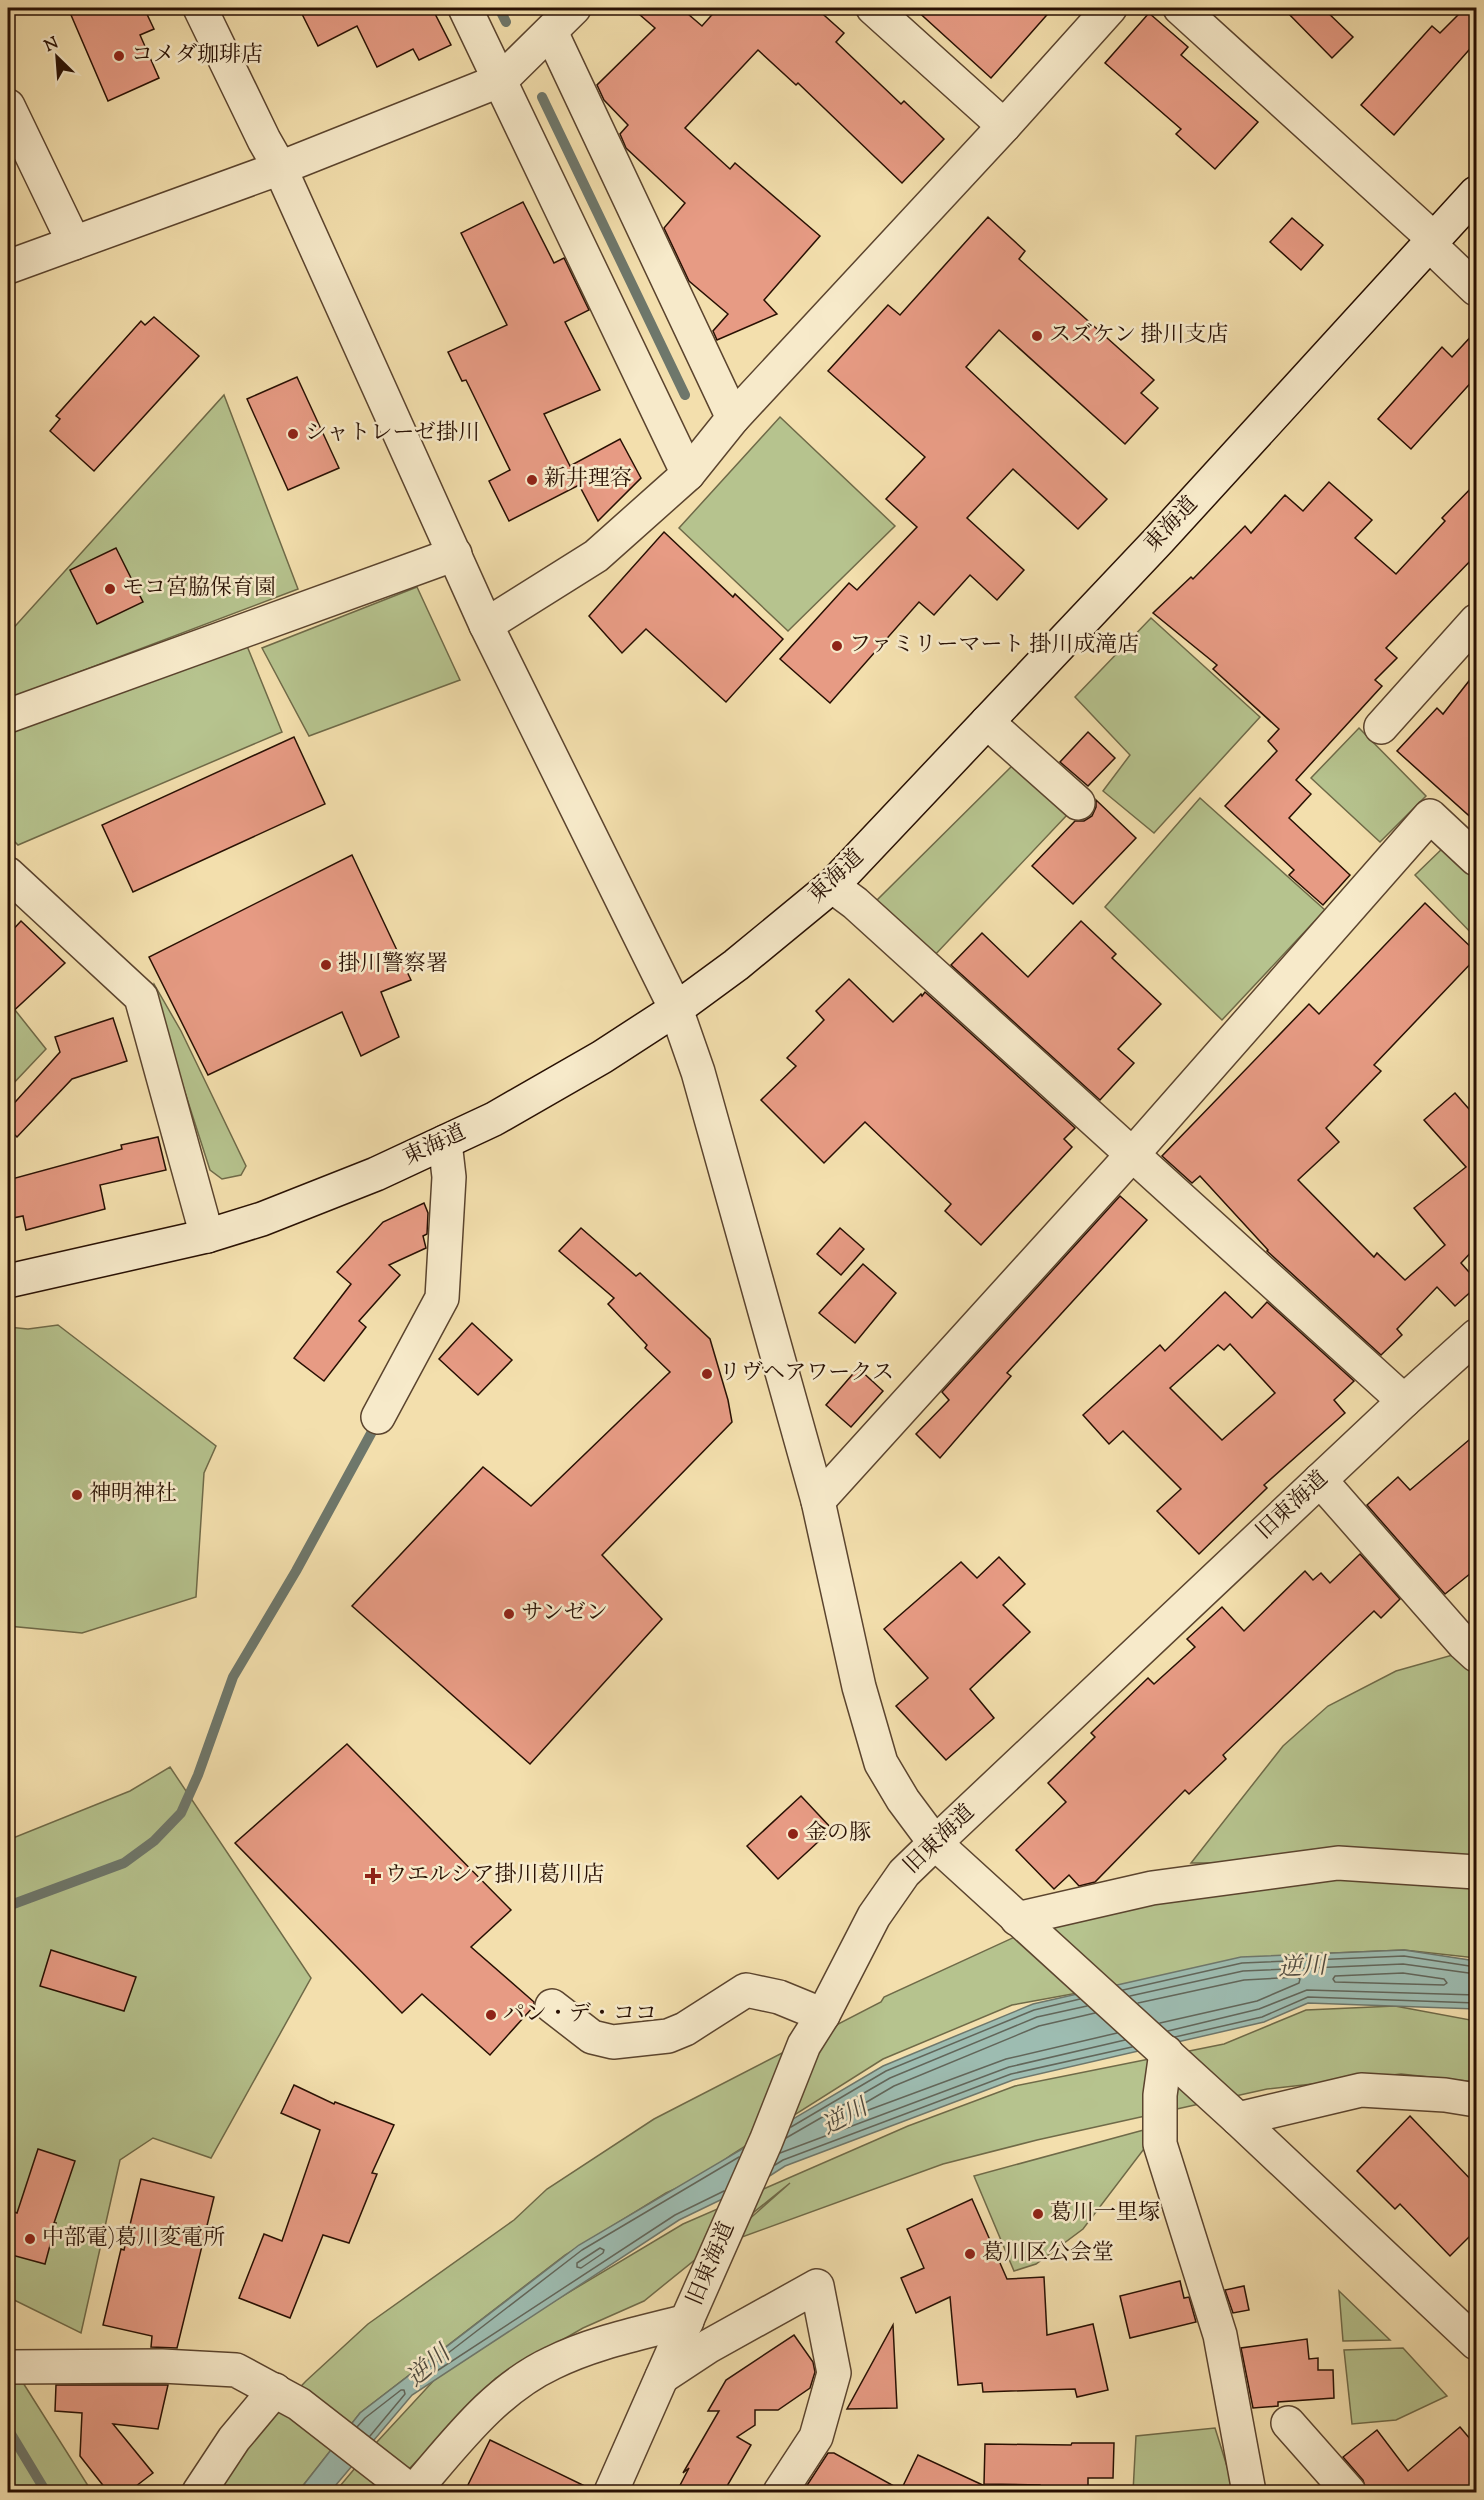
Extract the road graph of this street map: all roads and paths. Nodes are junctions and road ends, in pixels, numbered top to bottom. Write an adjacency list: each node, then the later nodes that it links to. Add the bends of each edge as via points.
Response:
1 (200, 8): 11 (street)
2 (465, 8): 8 (street)
3 (574, 8): 7 (street)
4 (873, 8): 10 (street)
5 (1110, 8): 10 (street)
6 (1180, 8): 13 (street)
7 (551, 32): 8 (street); 17 (street)
8 (501, 80): 11 (street); 18 (street)
9 (8, 106): 14 (street)
10 (1004, 126): 17 (street)
11 (280, 168): 14 (street); 19 (street)
12 (1476, 193): 13 (street, 東海道)
13 (1432, 242): 16 (street); 23 (street, 東海道)
14 (74, 243): 15 (street)
15 (8, 267)
16 (1476, 289)
17 (733, 418): 18 (street)
18 (688, 474): 21 (street, via 596,556)
19 (455, 554): 21 (street); 22 (street)
20 (1476, 621): 24 (street)
21 (486, 625): 29 (street)
22 (8, 716)
23 (987, 722): 25 (street); 28 (street, 東海道)
24 (1381, 727)
25 (1078, 803)
26 (1476, 859): 31 (street, via 1430,816)
27 (8, 874): 32 (street, via 141,997)
28 (832, 886): 29 (street, 東海道); 31 (street)
29 (676, 1009): 30 (street, 東海道, via 494,1119); 38 (street, via 698,1072)
30 (445, 1142): 32 (street, 東海道, via 376,1174); 36 (street, via 449,1177 442,1298)
31 (1131, 1156): 35 (street); 38 (street)
32 (207, 1236): 33 (street, 東海道)
33 (8, 1281)
34 (1476, 1336): 35 (street, 旧東海道)
35 (1404, 1401): 37 (street, 旧東海道)
36 (378, 1417)
37 (1320, 1480): 39 (street); 40 (street, 旧東海道)
38 (818, 1501): 40 (street, via 859,1688 881,1763)
39 (1476, 1654)
40 (935, 1843): 42 (street); 44 (street, 旧東海道, via 904,1873 874,1916)
41 (1476, 1872): 42 (street, via 1338,1863 1152,1888)
42 (1017, 1919): 45 (street)
43 (552, 2006): 44 (street, via 592,2037 613,2042 668,2036 746,1990 780,1997)
44 (823, 2016): 48 (street, 旧東海道, via 804,2045)
45 (1166, 2052): 47 (street); 58 (street, via 1160,2095 1160,2144 1220,2335)
46 (1476, 2100): 47 (street, via 1361,2090)
47 (1238, 2119): 49 (street)
48 (687, 2321): 51 (street, 旧東海道); 54 (street, via 552,2363 512,2387)
49 (1476, 2343)
50 (8, 2367): 52 (street, via 162,2366 236,2370)
51 (662, 2377): 56 (street, 旧東海道); 57 (street, via 709,2346 818,2286 834,2373 816,2437)
52 (287, 2397): 54 (street); 55 (street, via 234,2439)
53 (1288, 2423): 59 (street)
54 (407, 2489)
55 (198, 2493)
56 (611, 2493)
57 (780, 2493)
58 (1249, 2493)
59 (1349, 2493)

